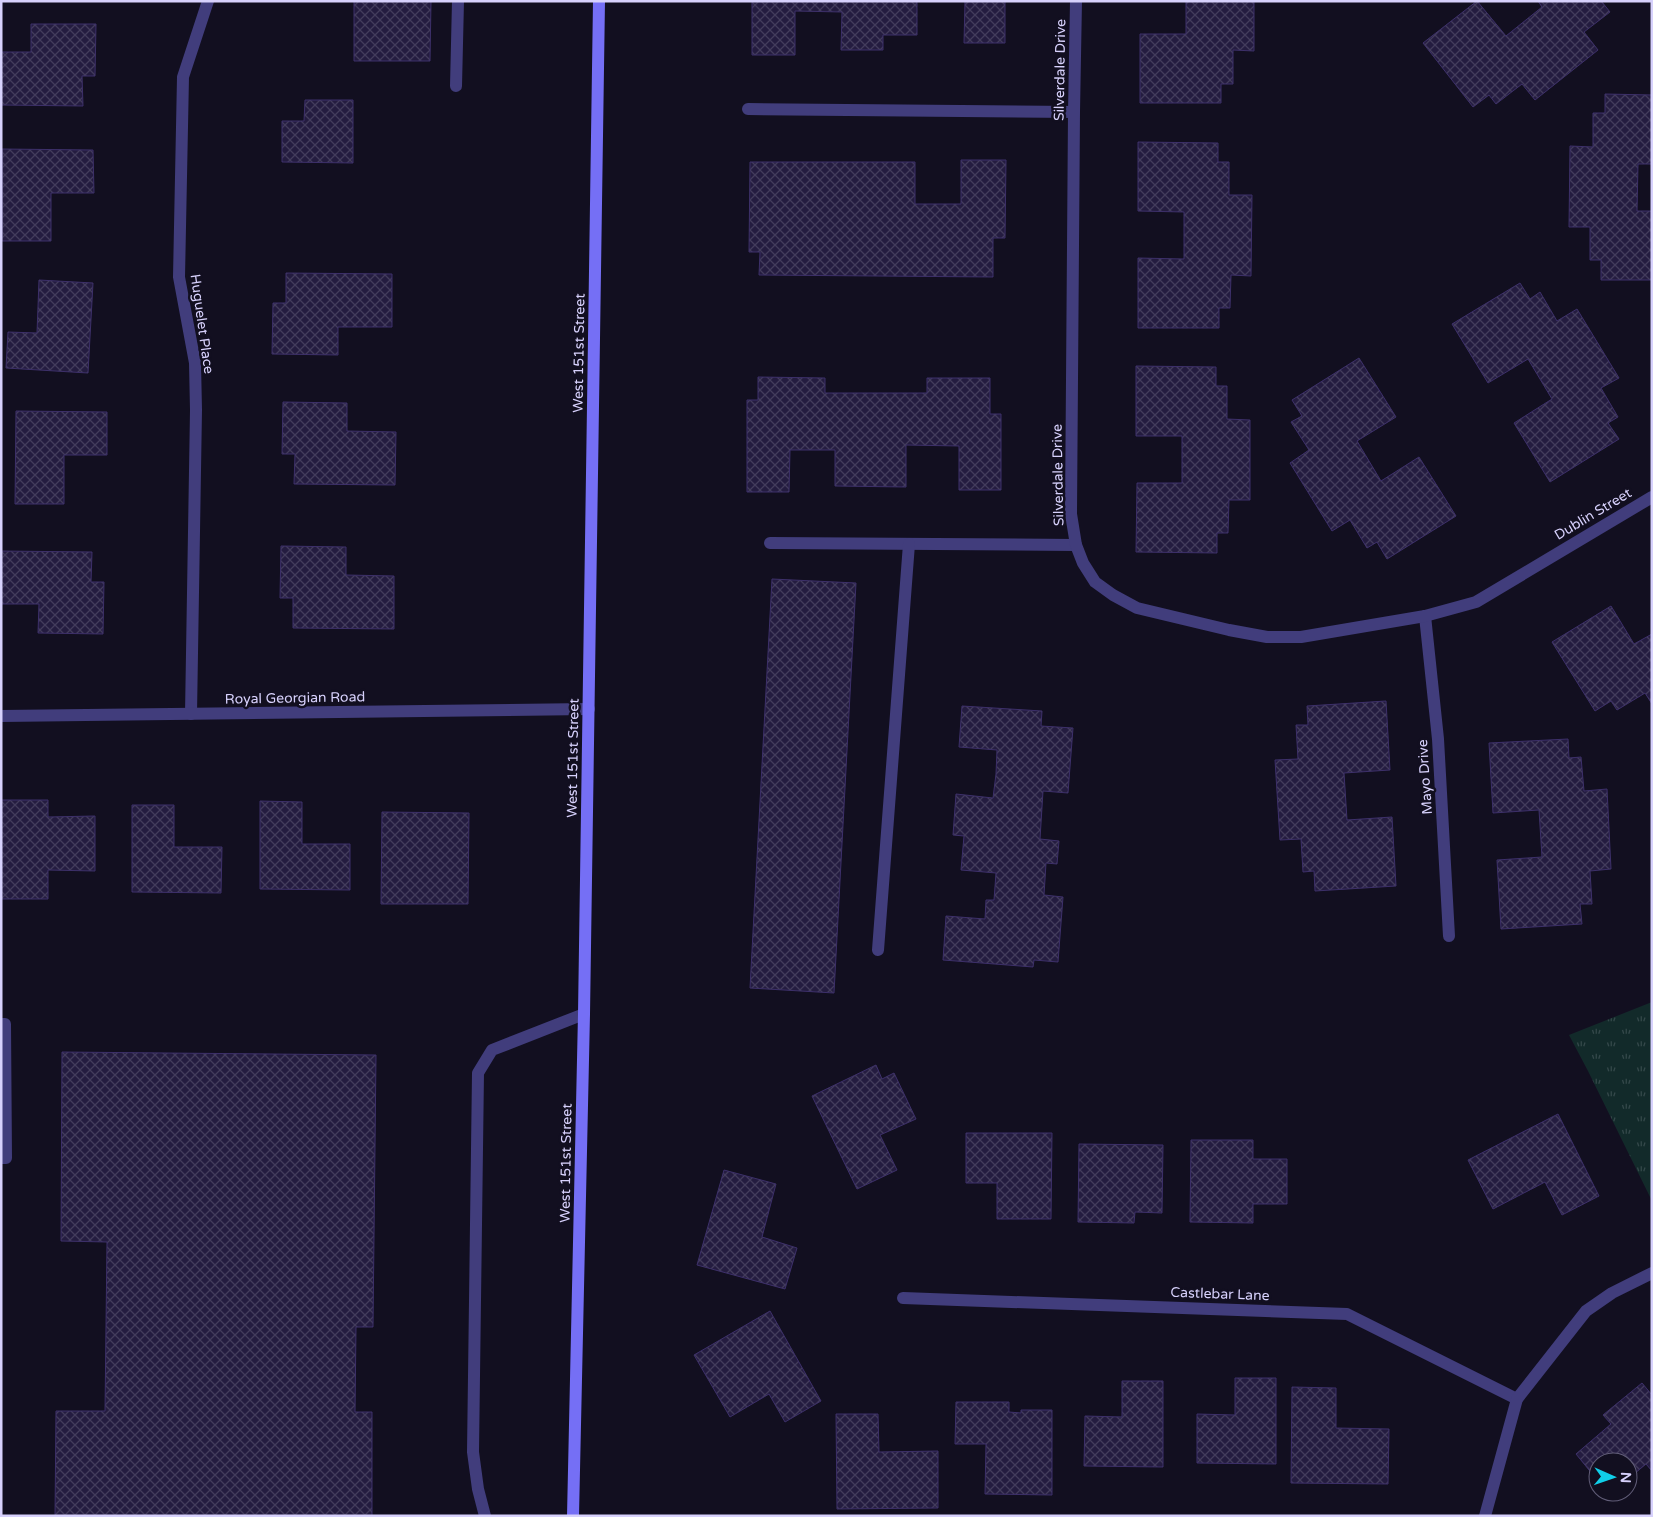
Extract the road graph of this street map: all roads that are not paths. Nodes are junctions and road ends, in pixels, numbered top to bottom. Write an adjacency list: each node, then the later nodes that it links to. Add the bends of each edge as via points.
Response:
1 (208, 1): 15 (street, Huguelet Place, via 183,77 179,276 195,363 196,410)
2 (458, 1): 5 (street)
3 (599, 1): 14 (street, West 151st Street)
4 (1076, 1): 7 (street, Silverdale Drive)
5 (456, 86)
6 (748, 109): 7 (street)
7 (1074, 112): 11 (street, Silverdale Drive, via 1071,514)
8 (1652, 496): 12 (street, Dublin Street)
9 (770, 543): 10 (street)
10 (909, 544): 11 (street); 18 (street)
11 (1076, 545): 13 (street, Silverdale Drive, via 1096,582 1113,595 1137,608 1229,630 1267,637 1301,637)
12 (1550, 557): 13 (street, Silverdale Drive, via 1476,602)
13 (1424, 616): 17 (street, Mayo Drive, via 1438,739)
14 (589, 709): 15 (street, Royal Georgian Road); 19 (street, West 151st Street)
15 (190, 714): 16 (street, Royal Georgian Road)
16 (1, 716)
17 (1449, 936)
18 (878, 950)
19 (584, 1014): 25 (street, via 492,1050 478,1073 473,1452); 26 (street, West 151st Street)
20 (1, 1024): 21 (street, via 5,1024 6,1158)
21 (1, 1158)
22 (1652, 1273): 24 (street, via 1612,1293 1586,1311)
23 (903, 1298): 24 (street, Castlebar Lane, via 1347,1314)
24 (1517, 1399): 27 (street)
25 (485, 1516)
26 (573, 1516)
27 (1485, 1516)

